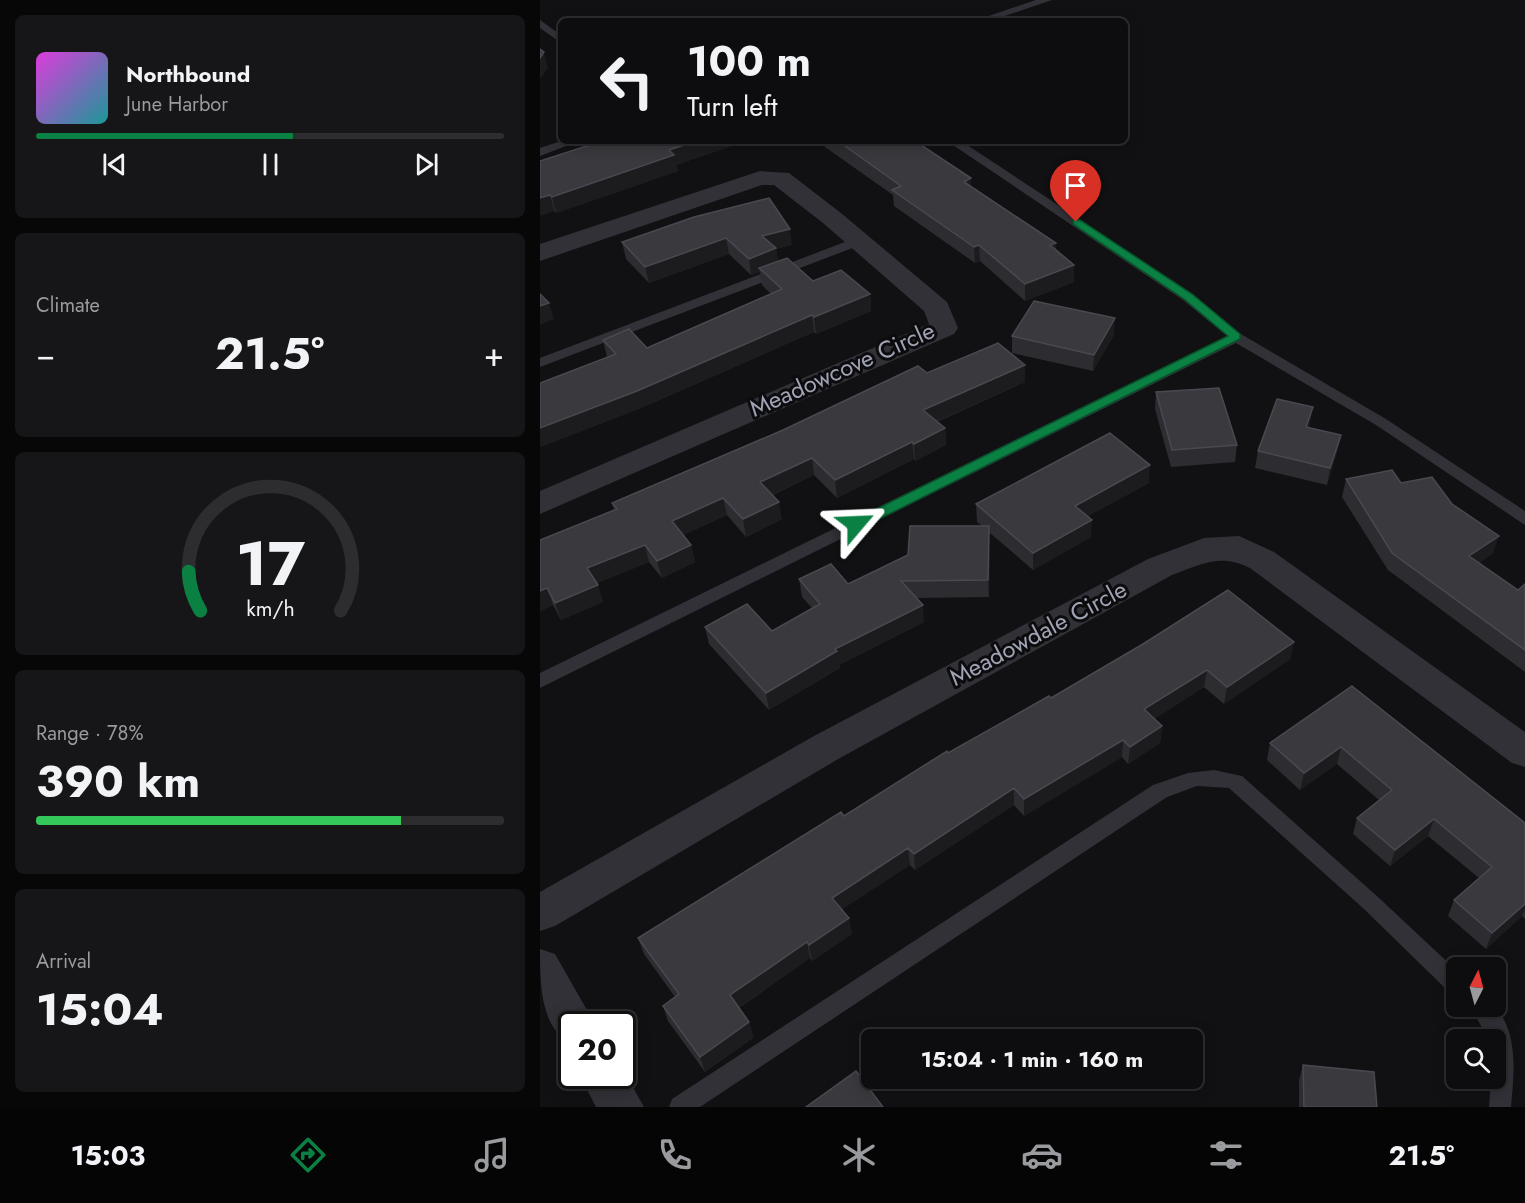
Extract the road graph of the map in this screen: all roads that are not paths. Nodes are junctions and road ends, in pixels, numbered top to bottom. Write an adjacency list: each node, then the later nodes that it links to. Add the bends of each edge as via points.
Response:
1 (1047, 0): 2 (lane)
2 (989, 18)
3 (540, 23): 4 (lane)
4 (558, 38)
5 (564, 144): 7 (lane)
6 (958, 144): 10 (lane, via 1188,297)
7 (540, 152)
8 (858, 242): 9 (street, Meadowcove Circle, via 780,178 760,178); 11 (lane); 12 (street, Meadowcove Circle, via 937,308 944,328)
9 (540, 253)
10 (1236, 337): 13 (lane, via 1381,422); 14 (lane)
11 (540, 363)
12 (540, 503)
13 (1525, 519)
14 (540, 681)
15 (1525, 752): 16 (street, Meadowdale Circle, via 1262,560 1239,548 1204,550 1160,567 838,741)
16 (540, 913)
17 (540, 968): 19 (street)
18 (1446, 974): 23 (lane, via 1234,782 1214,776 1192,779 1160,791)
19 (565, 1011)
20 (1490, 1017): 24 (lane, via 1504,1051)
21 (611, 1089): 22 (street)
22 (621, 1107)
23 (680, 1107)
24 (1500, 1107)

